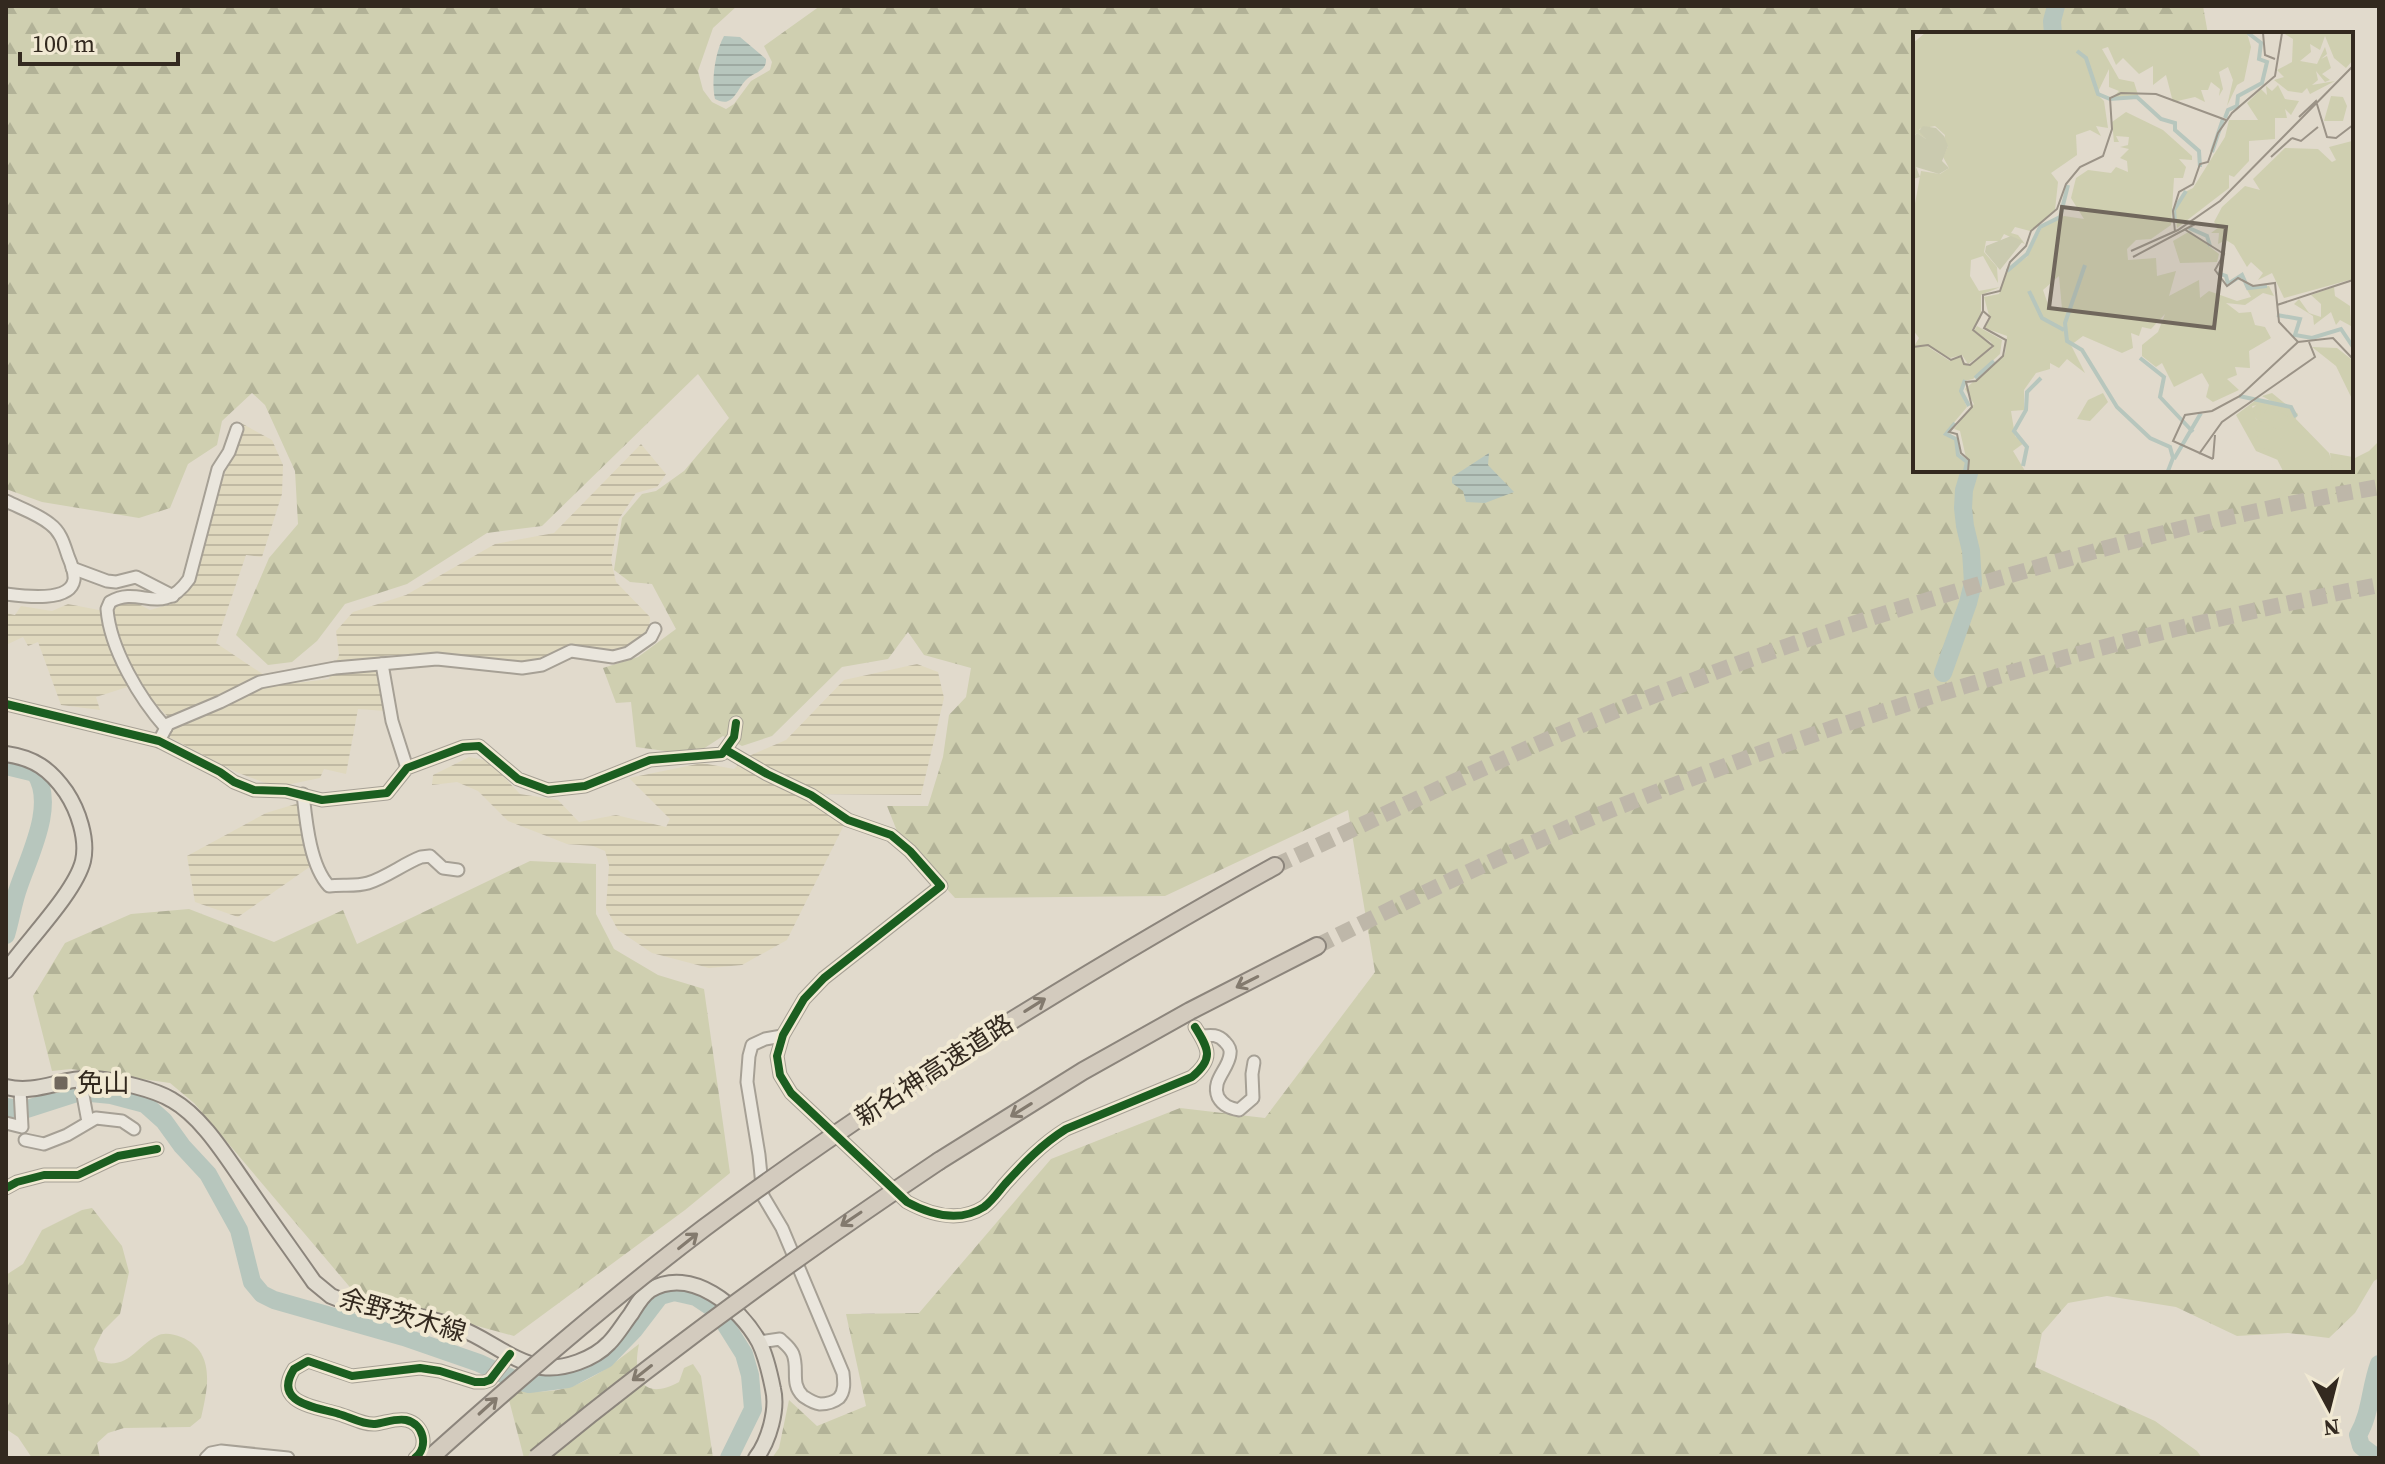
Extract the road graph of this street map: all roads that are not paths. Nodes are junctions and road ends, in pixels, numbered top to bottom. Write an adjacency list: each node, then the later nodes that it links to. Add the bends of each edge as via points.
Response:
1 (237, 429): 5 (street, via 218,469 189,579)
2 (6, 501): 3 (street, via 52,525)
3 (72, 568): 4 (street, via 74,581 63,593); 5 (street, via 107,581 136,577)
4 (6, 594)
5 (173, 596): 10 (street, via 117,597 107,609 123,663)
6 (655, 629): 7 (street, via 628,653 613,657 571,651 522,668 437,659)
7 (382, 664): 10 (street, via 260,682); 14 (street)
8 (6, 704): 11 (street)
9 (736, 723): 12 (street)
10 (166, 728): 11 (street)
11 (159, 741): 15 (street, via 254,790)
12 (726, 750): 14 (street, via 650,760 585,786 548,790 518,779 479,746); 20 (street, via 848,820 891,835 941,886 824,978)
13 (6, 754): 19 (main road, via 34,761 58,780 78,816 83,859 75,882)
14 (407, 768): 15 (street, via 387,793 322,800)
15 (303, 794): 17 (street, via 312,853 329,886 368,883 421,857)
16 (1275, 866): 35 (highway, 新名神高速道路, one-way to 16, bridge, via 703,1229 898,1092 1161,929)
17 (458, 870)
18 (1317, 946): 36 (highway, one-way to 36, bridge, via 1083,1071 939,1161 690,1336)
19 (6, 971)
20 (782, 1036): 21 (street, via 777,1056 791,1093 907,1202 946,1216 985,1206 1032,1155 1066,1129 1192,1077 1208,1055 1198,1032 1219,1036 1228,1045 1230,1054 1216,1092 1228,1108 1239,1110 1253,1098); 30 (street, via 752,1045 749,1056 747,1082 763,1196 782,1228 843,1373 838,1399 827,1404 807,1400 797,1390 792,1349 780,1339)
21 (1254, 1062)
22 (80, 1082): 23 (main road, 余野茨木線); 24 (street); 31 (main road, 余野茨木線, via 98,1079 158,1093 182,1107 213,1139 314,1282 331,1296 457,1327)
23 (13, 1089): 26 (street)
24 (88, 1122): 26 (street, via 44,1144 25,1143); 27 (street, via 103,1118)
25 (6, 1123): 26 (street)
26 (22, 1127)
27 (134, 1129)
28 (157, 1149): 29 (street, via 118,1156 78,1175 44,1175)
29 (6, 1188)
30 (759, 1342): 31 (main road, 余野茨木線, via 721,1299 694,1283 670,1281 647,1291 609,1344 583,1361 543,1367); 37 (main road, 余野茨木線, via 775,1397 773,1420)
31 (509, 1357): 34 (street, via 490,1380 475,1382 420,1368 352,1376 308,1361 294,1369 290,1391 305,1406 365,1423 412,1422 423,1436)
32 (206, 1458): 33 (street, via 221,1451)
33 (288, 1458)
34 (415, 1458)
35 (430, 1458)
36 (536, 1458)
37 (756, 1458)

